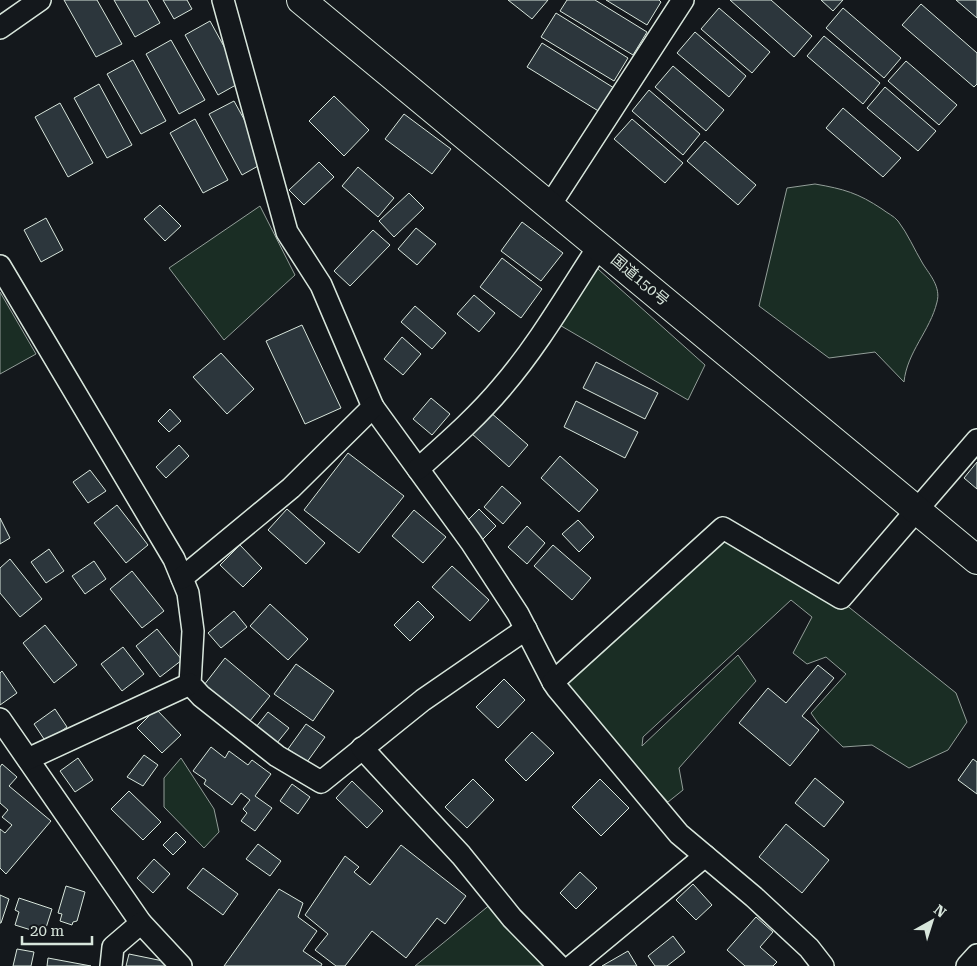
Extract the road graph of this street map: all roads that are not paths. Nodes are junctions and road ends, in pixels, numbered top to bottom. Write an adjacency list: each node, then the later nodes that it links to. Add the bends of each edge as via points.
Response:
1 (40, 0): 5 (street)
2 (223, 0): 9 (street, via 288,232 321,285)
3 (301, 0): 6 (highway, 国道150号)
4 (683, 0): 6 (street)
5 (0, 28)
6 (550, 205): 7 (highway, 国道150号)
7 (599, 246): 11 (street, via 503,387); 12 (highway, 国道150号)
8 (0, 266): 14 (street, via 174,558)
9 (373, 407): 11 (street); 14 (street, via 291,488)
10 (977, 440): 12 (street)
11 (418, 469): 15 (street, via 471,542)
12 (917, 510): 13 (highway, 国道150号); 16 (street, via 841,598 723,528)
13 (977, 560)
14 (182, 578): 17 (street, via 188,593 193,631)
15 (526, 629): 16 (street); 19 (street, via 423,700)
16 (553, 682): 21 (street, via 679,834)
17 (190, 684): 19 (street, via 276,756 321,782); 20 (street)
18 (0, 719): 20 (street)
19 (362, 748): 26 (street, via 461,855 512,918)
20 (28, 759): 22 (street)
21 (705, 856): 27 (street); 28 (street, via 802,941)
22 (141, 923): 24 (street, via 113,947); 25 (street)
23 (977, 956): 29 (street)
24 (111, 966)
25 (182, 966)
26 (559, 966)
27 (572, 966)
28 (823, 966)
29 (967, 966)

